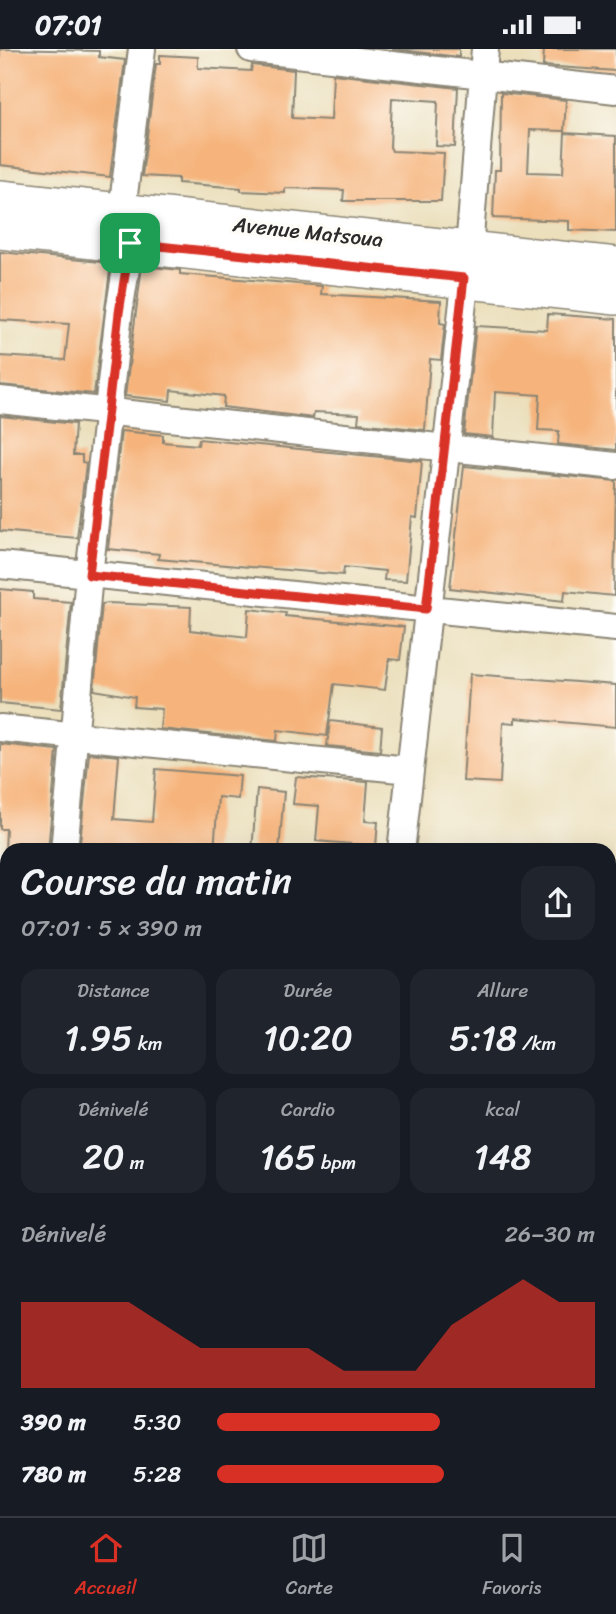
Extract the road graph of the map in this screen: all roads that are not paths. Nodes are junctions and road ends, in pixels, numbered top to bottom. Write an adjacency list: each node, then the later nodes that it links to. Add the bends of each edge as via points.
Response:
1 (142, 49): 6 (street)
2 (251, 49): 3 (street)
3 (484, 62): 4 (street); 8 (street)
4 (616, 90)
5 (0, 199): 6 (street, Avenue Matsoua)
6 (126, 227): 7 (street, Avenue Matsoua); 8 (street, Avenue Matsoua); 12 (street)
7 (0, 230)
8 (466, 264): 9 (street, Avenue Matsoua); 10 (street, Avenue Matsoua); 13 (street)
9 (616, 266)
10 (616, 296)
11 (0, 400): 12 (street)
12 (110, 412): 13 (street); 16 (street)
13 (445, 447): 14 (street); 17 (street)
14 (616, 466)
15 (0, 565): 16 (street)
16 (89, 575): 17 (street); 20 (street)
17 (426, 609): 18 (street); 21 (street)
18 (616, 628)
19 (0, 728): 20 (street)
20 (76, 735): 21 (street); 22 (street)
21 (409, 770): 23 (street)
22 (65, 843)
23 (402, 843)

